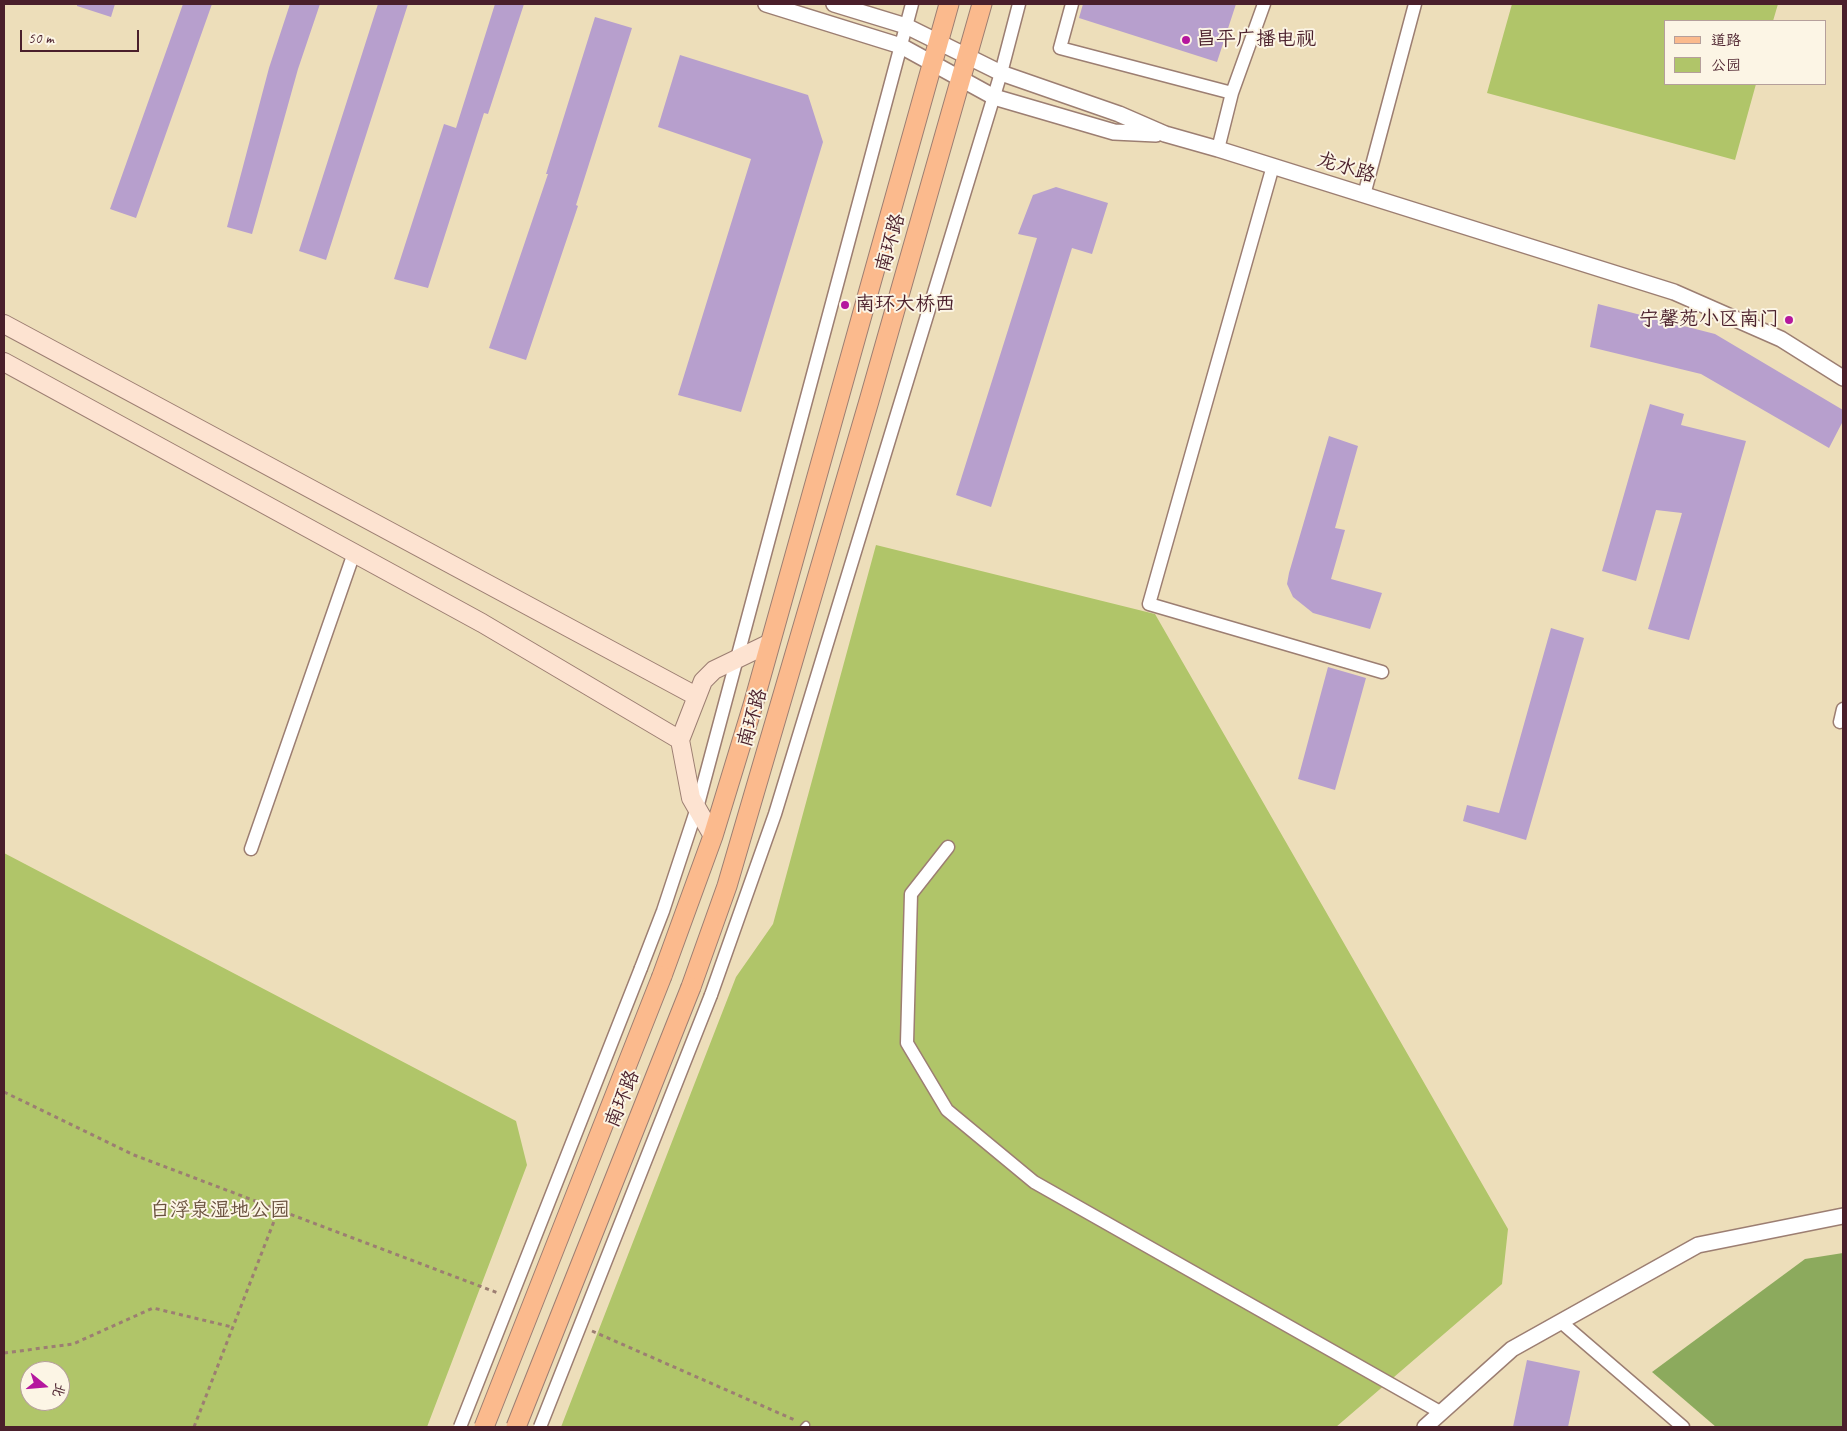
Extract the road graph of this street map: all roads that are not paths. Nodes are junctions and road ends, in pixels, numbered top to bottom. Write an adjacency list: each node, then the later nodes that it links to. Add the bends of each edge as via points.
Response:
1 (766, 4): 12 (street)
2 (834, 4): 10 (street, 龙水路)
3 (912, 4): 10 (street)
4 (949, 4): 11 (main road, 南环路)
5 (982, 4): 13 (main road, 南环路)
6 (1018, 4): 15 (street)
7 (1072, 4): 17 (street, via 1060,48)
8 (1264, 4): 17 (street)
9 (1415, 4): 22 (street)
10 (906, 26): 11 (street, 龙水路); 12 (street)
11 (939, 41): 13 (street, 龙水路); 14 (main road, 南环路)
12 (901, 46): 14 (street); 28 (street)
13 (968, 56): 15 (street, 龙水路); 16 (main road, 南环路)
14 (932, 64): 16 (street); 27 (main road, 南环路)
15 (1001, 73): 18 (street); 19 (street, 龙水路, via 1119,114)
16 (961, 79): 18 (street); 43 (main road, 南环路, bridge, via 730,876 692,988)
17 (1232, 93): 20 (street)
18 (994, 97): 19 (street, via 1114,132); 44 (street, bridge, via 775,814 711,995)
19 (1165, 134): 20 (street, 龙水路)
20 (1218, 149): 21 (street, 龙水路)
21 (1273, 166): 22 (street, 龙水路); 29 (street, via 1149,604)
22 (1364, 195): 25 (street, 龙水路, via 1674,292 1781,339)
23 (4, 324): 30 (main road)
24 (4, 362): 26 (main road)
25 (1843, 378)
26 (354, 553): 33 (main road, via 482,623); 37 (street)
27 (768, 644): 28 (main road); 35 (main road, 南环路)
28 (738, 660): 30 (main road, via 714,670 703,681); 34 (street)
29 (1382, 672)
30 (696, 696): 33 (main road)
31 (1843, 709): 32 (street)
32 (1840, 722)
33 (680, 740): 34 (main road, via 687,782)
34 (697, 808): 35 (main road); 41 (street, bridge, via 663,911)
35 (713, 836): 42 (main road, 南环路, bridge, via 662,976)
36 (948, 848): 40 (street, via 911,894 907,1043 947,1110 1034,1182)
37 (251, 849)
38 (1843, 1216): 39 (street, via 1698,1245)
39 (1561, 1322): 40 (street, via 1512,1349); 46 (street)
40 (1440, 1412): 45 (street)
41 (460, 1427)
42 (484, 1427)
43 (516, 1427)
44 (540, 1427)
45 (1425, 1427)
46 (1683, 1427)

